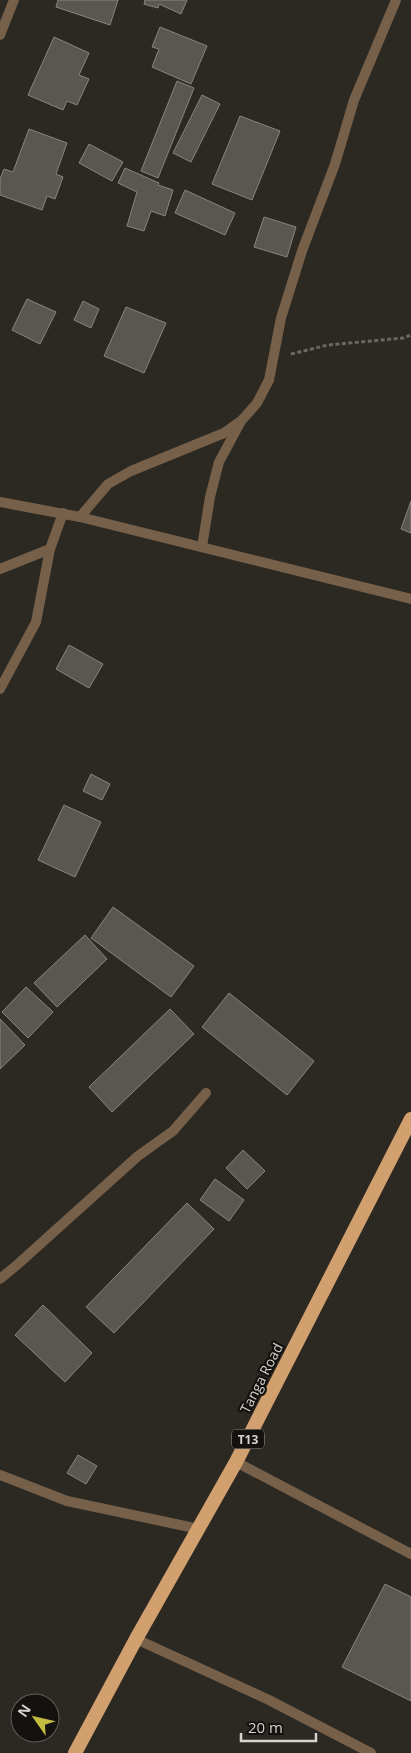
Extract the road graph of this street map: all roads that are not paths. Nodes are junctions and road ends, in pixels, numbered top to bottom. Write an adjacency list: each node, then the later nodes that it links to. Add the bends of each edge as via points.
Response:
1 (14, 0): 3 (street)
2 (396, 0): 4 (street, via 354,100 335,164 302,251 281,318 269,380 257,403)
3 (0, 35)
4 (242, 420): 7 (street, via 224,433 131,471 108,484); 8 (street, via 219,462)
5 (0, 502): 6 (street)
6 (62, 513): 7 (street); 9 (street)
7 (80, 517): 8 (street)
8 (202, 547): 11 (street)
9 (50, 549): 10 (street); 12 (street, via 36,622)
10 (0, 569)
11 (411, 599)
12 (0, 689)
13 (206, 1093): 15 (street, via 173,1131 138,1156)
14 (411, 1119): 16 (highway, Tanga Road / T13)
15 (0, 1278)
16 (236, 1462): 18 (highway, Tanga Road / T13); 19 (street)
17 (0, 1475): 18 (street, via 67,1501)
18 (199, 1529): 20 (highway, Tanga Road / T13)
19 (411, 1554)
20 (136, 1639): 21 (highway, Tanga Road / T13); 22 (street, via 269,1700)
21 (75, 1753)
22 (371, 1753)

